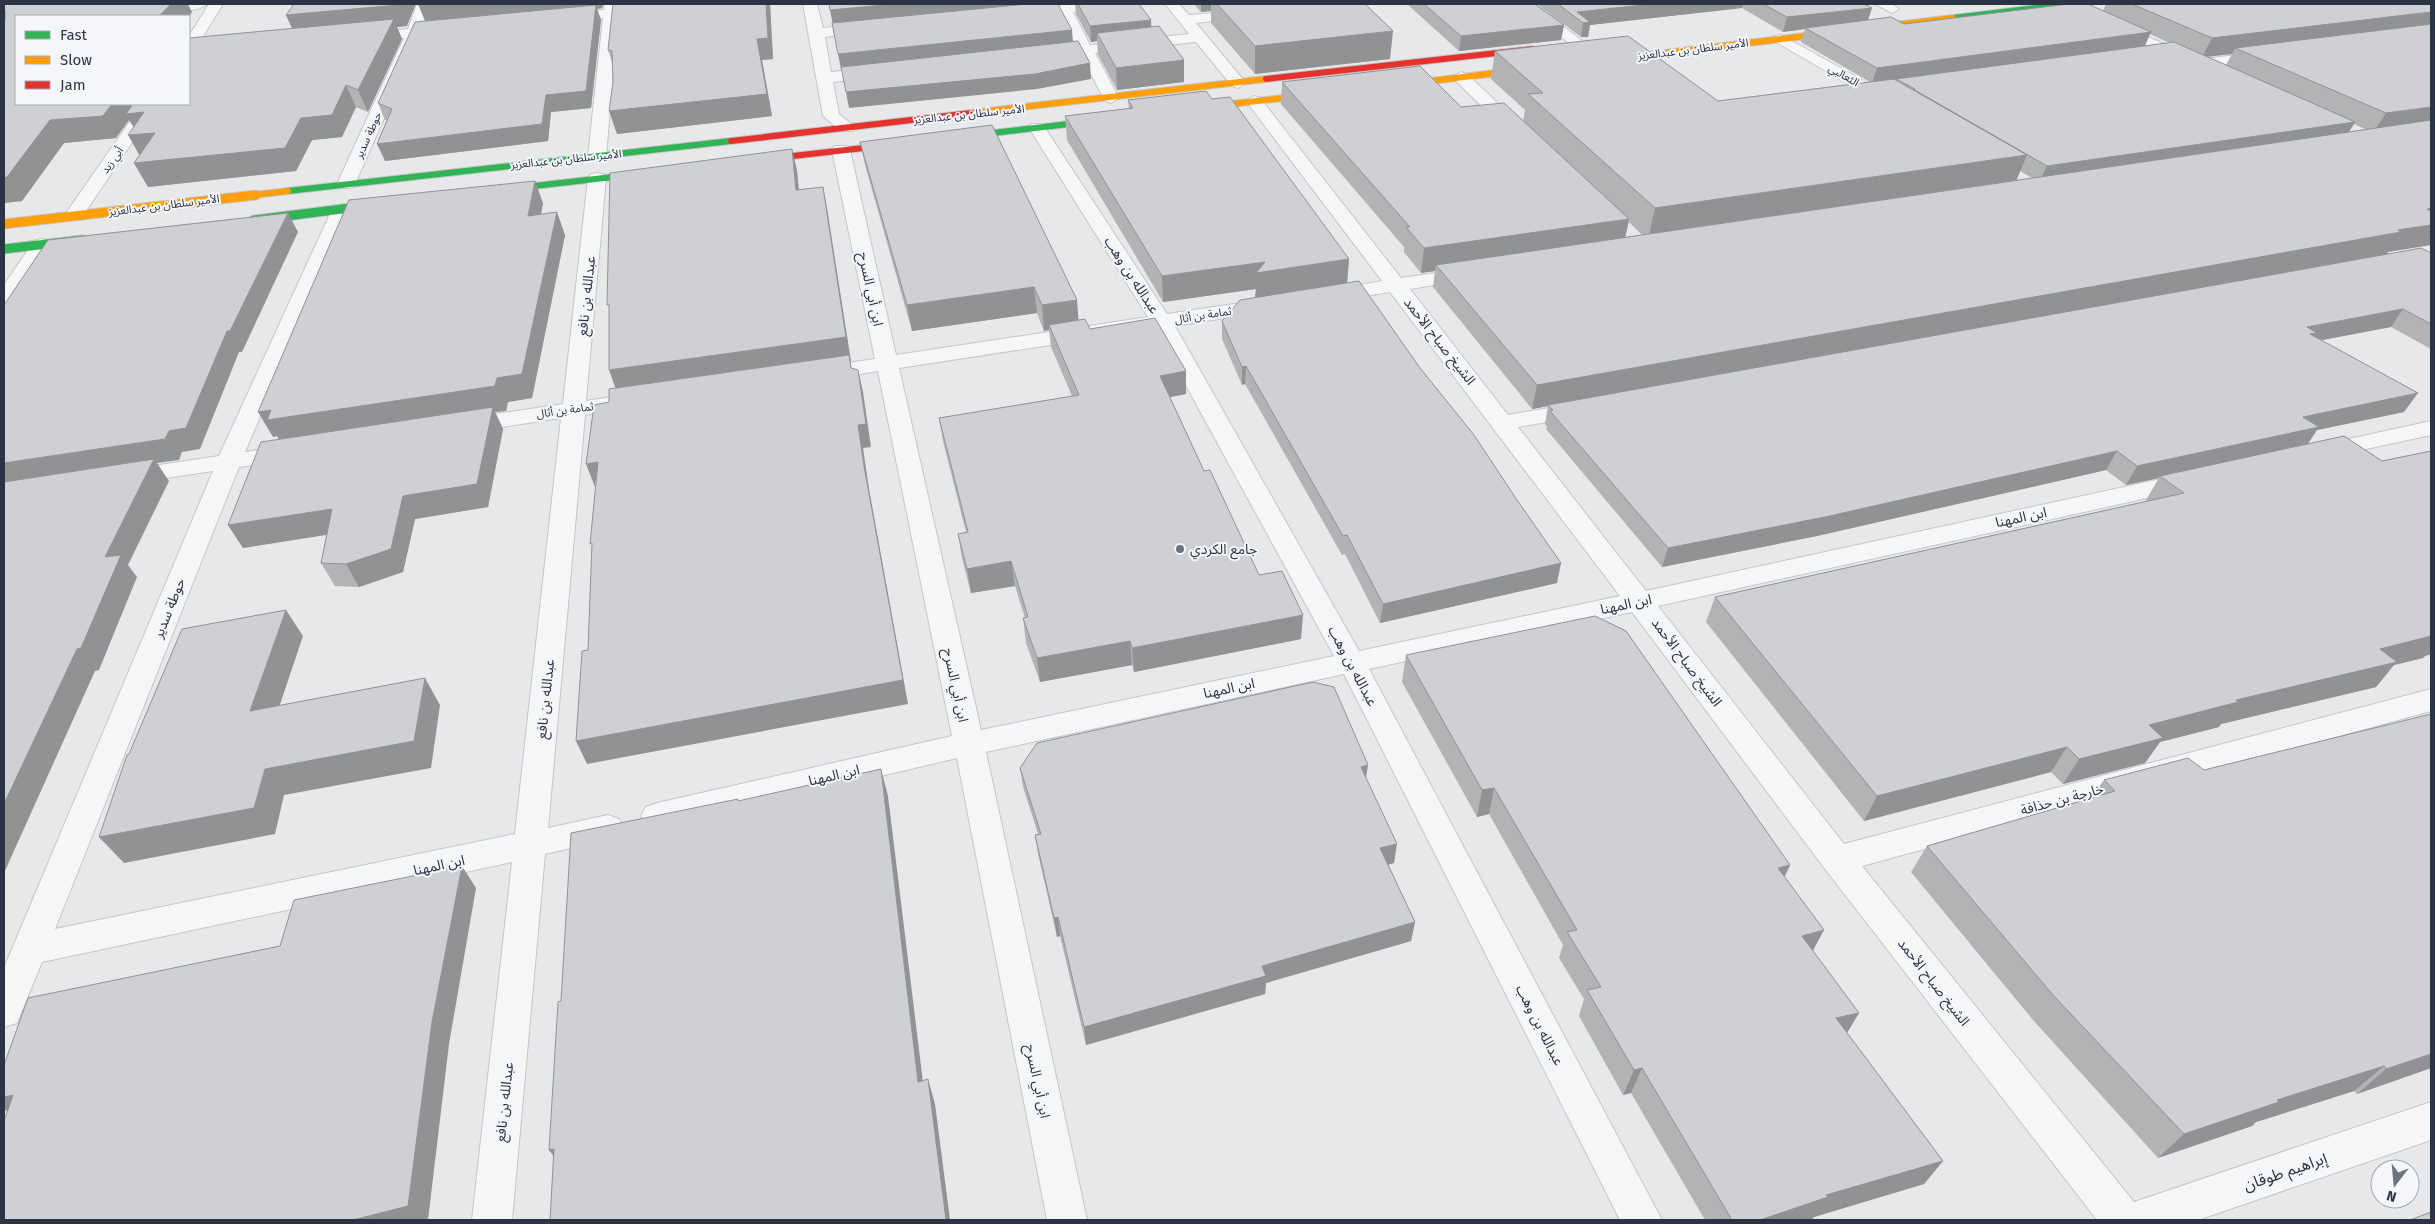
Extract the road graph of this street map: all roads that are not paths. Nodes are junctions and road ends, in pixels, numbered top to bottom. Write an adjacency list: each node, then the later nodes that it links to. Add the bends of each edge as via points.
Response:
1 (200, 4): 15 (street)
2 (216, 4): 27 (street)
3 (424, 4): 21 (street, حوطة سدير)
4 (709, 4): 10 (street)
5 (810, 4): 22 (street)
6 (1110, 4): 11 (street)
7 (1172, 4): 17 (street, الشيخ صباح الأحمد)
8 (1525, 4): 26 (street)
9 (2069, 4): 13 (street); 25 (street, الأمير سلطان بن عبدالعزيز)
10 (612, 9): 16 (street); 60 (street, عبدالله بن نافع)
11 (1064, 9): 14 (street); 30 (street)
12 (1261, 12): 17 (street)
13 (2085, 12)
14 (1006, 14)
15 (135, 15)
16 (542, 20)
17 (1186, 20): 23 (street, الشيخ صباح الأحمد)
18 (2104, 21): 31 (street)
19 (883, 26): 22 (street)
20 (464, 28): 21 (street)
21 (414, 33): 24 (street); 63 (street, حوطة سدير)
22 (817, 33): 42 (street)
23 (1199, 37): 30 (street); 47 (street, الشيخ صباح الأحمد)
24 (346, 39)
25 (1781, 39): 37 (street, الأمير سلطان بن عبدالعزيز); 46 (street, الثعالبي)
26 (1583, 43): 28 (street)
27 (190, 46)
28 (1558, 46)
29 (1539, 48): 47 (street, الأمير سلطان بن عبدالعزيز)
30 (1087, 50): 36 (street); 49 (street)
31 (2167, 50): 34 (street); 38 (street)
32 (208, 52): 33 (street)
33 (190, 53)
34 (2138, 54)
35 (2276, 55): 38 (street)
36 (1027, 56)
37 (1606, 60)
38 (2199, 64): 41 (street)
39 (1538, 68): 43 (street)
40 (891, 71): 42 (street)
41 (2226, 76)
42 (824, 78): 56 (street, via 831,116)
43 (1461, 78): 44 (street); 57 (street)
44 (1382, 86)
45 (1898, 86): 46 (street)
46 (1870, 90): 52 (street, الثعالبي)
47 (1246, 92): 48 (street, الأمير سلطان بن عبدالعزيز); 49 (street, الأمير سلطان بن عبدالعزيز); 51 (street, الأمير سلطان بن عبدالعزيز); 72 (street, الشيخ صباح الأحمد)
48 (1333, 92)
49 (1111, 98): 56 (street, الأمير سلطان بن عبدالعزيز)
50 (149, 105): 65 (street, أبي زيد)
51 (1185, 110)
52 (1903, 110)
53 (1116, 118): 54 (street, الأمير سلطان بن عبدالعزيز)
54 (1037, 128): 55 (street, الأمير سلطان بن عبدالعزيز); 74 (street, عبدالله بن وهب)
55 (949, 138)
56 (844, 139): 58 (street, الأمير سلطان بن عبدالعزيز); 59 (street, الأمير سلطان بن عبدالعزيز); 60 (street, الأمير سلطان بن عبدالعزيز); 75 (street, ابن أبي السرح)
57 (1526, 139)
58 (910, 142)
59 (744, 162)
60 (597, 167): 61 (street, الأمير سلطان بن عبدالعزيز); 62 (street, الأمير سلطان بن عبدالعزيز); 63 (street, الأمير سلطان بن عبدالعزيز); 79 (street, عبدالله بن نافع)
61 (656, 172)
62 (489, 191)
63 (343, 197): 64 (street, الأمير سلطان بن عبدالعزيز); 65 (street, الأمير سلطان بن عبدالعزيز); 66 (street, الأمير سلطان بن عبدالعزيز); 85 (street, حوطة سدير)
64 (390, 203)
65 (73, 216): 67 (street, الأمير سلطان بن عبدالعزيز)
66 (244, 221)
67 (4, 224)
68 (90, 239): 69 (street)
69 (41, 245): 70 (street); 73 (street)
70 (4, 249)
71 (1494, 270): 72 (street, ثمامة بن أثال)
72 (1396, 285): 74 (street, ثمامة بن أثال); 80 (street, الشيخ صباح الأحمد)
73 (4, 299)
74 (1162, 322): 75 (street, ثمامة بن أثال); 89 (street, عبدالله بن وهب)
75 (888, 364): 76 (street, ثمامة بن أثال); 91 (street, ابن أبي السرح)
76 (800, 377)
77 (653, 398): 79 (street, ثمامة بن أثال)
78 (1601, 406): 80 (street)
79 (575, 409): 81 (street, ثمامة بن أثال); 92 (street, عبدالله بن نافع)
80 (1503, 424): 88 (street, الشيخ صباح الأحمد)
81 (446, 428)
82 (2431, 428): 84 (street)
83 (308, 449): 85 (street)
84 (2296, 457)
85 (229, 461): 87 (street); 94 (street, حوطة سدير)
86 (2209, 476): 88 (street, ابن المهنا)
87 (102, 481)
88 (1640, 601): 89 (street, ابن المهنا); 93 (street, الشيخ صباح الأحمد)
89 (1352, 661): 91 (street, ابن المهنا); 99 (street, عبدالله بن وهب)
90 (2426, 707): 93 (street, خارجة بن حذافة)
91 (969, 744): 92 (street, ابن المهنا); 98 (street, ابن أبي السرح)
92 (531, 846): 94 (street, ابن المهنا); 97 (street, عبدالله بن نافع)
93 (1837, 859): 100 (street, الشيخ صباح الأحمد)
94 (28, 950): 95 (street, حوطة سدير)
95 (4, 1011)
96 (2431, 1121): 101 (street, إبراهيم طوقان)
97 (492, 1220)
98 (1067, 1220)
99 (1642, 1220)
100 (2122, 1220)
101 (2140, 1220)

